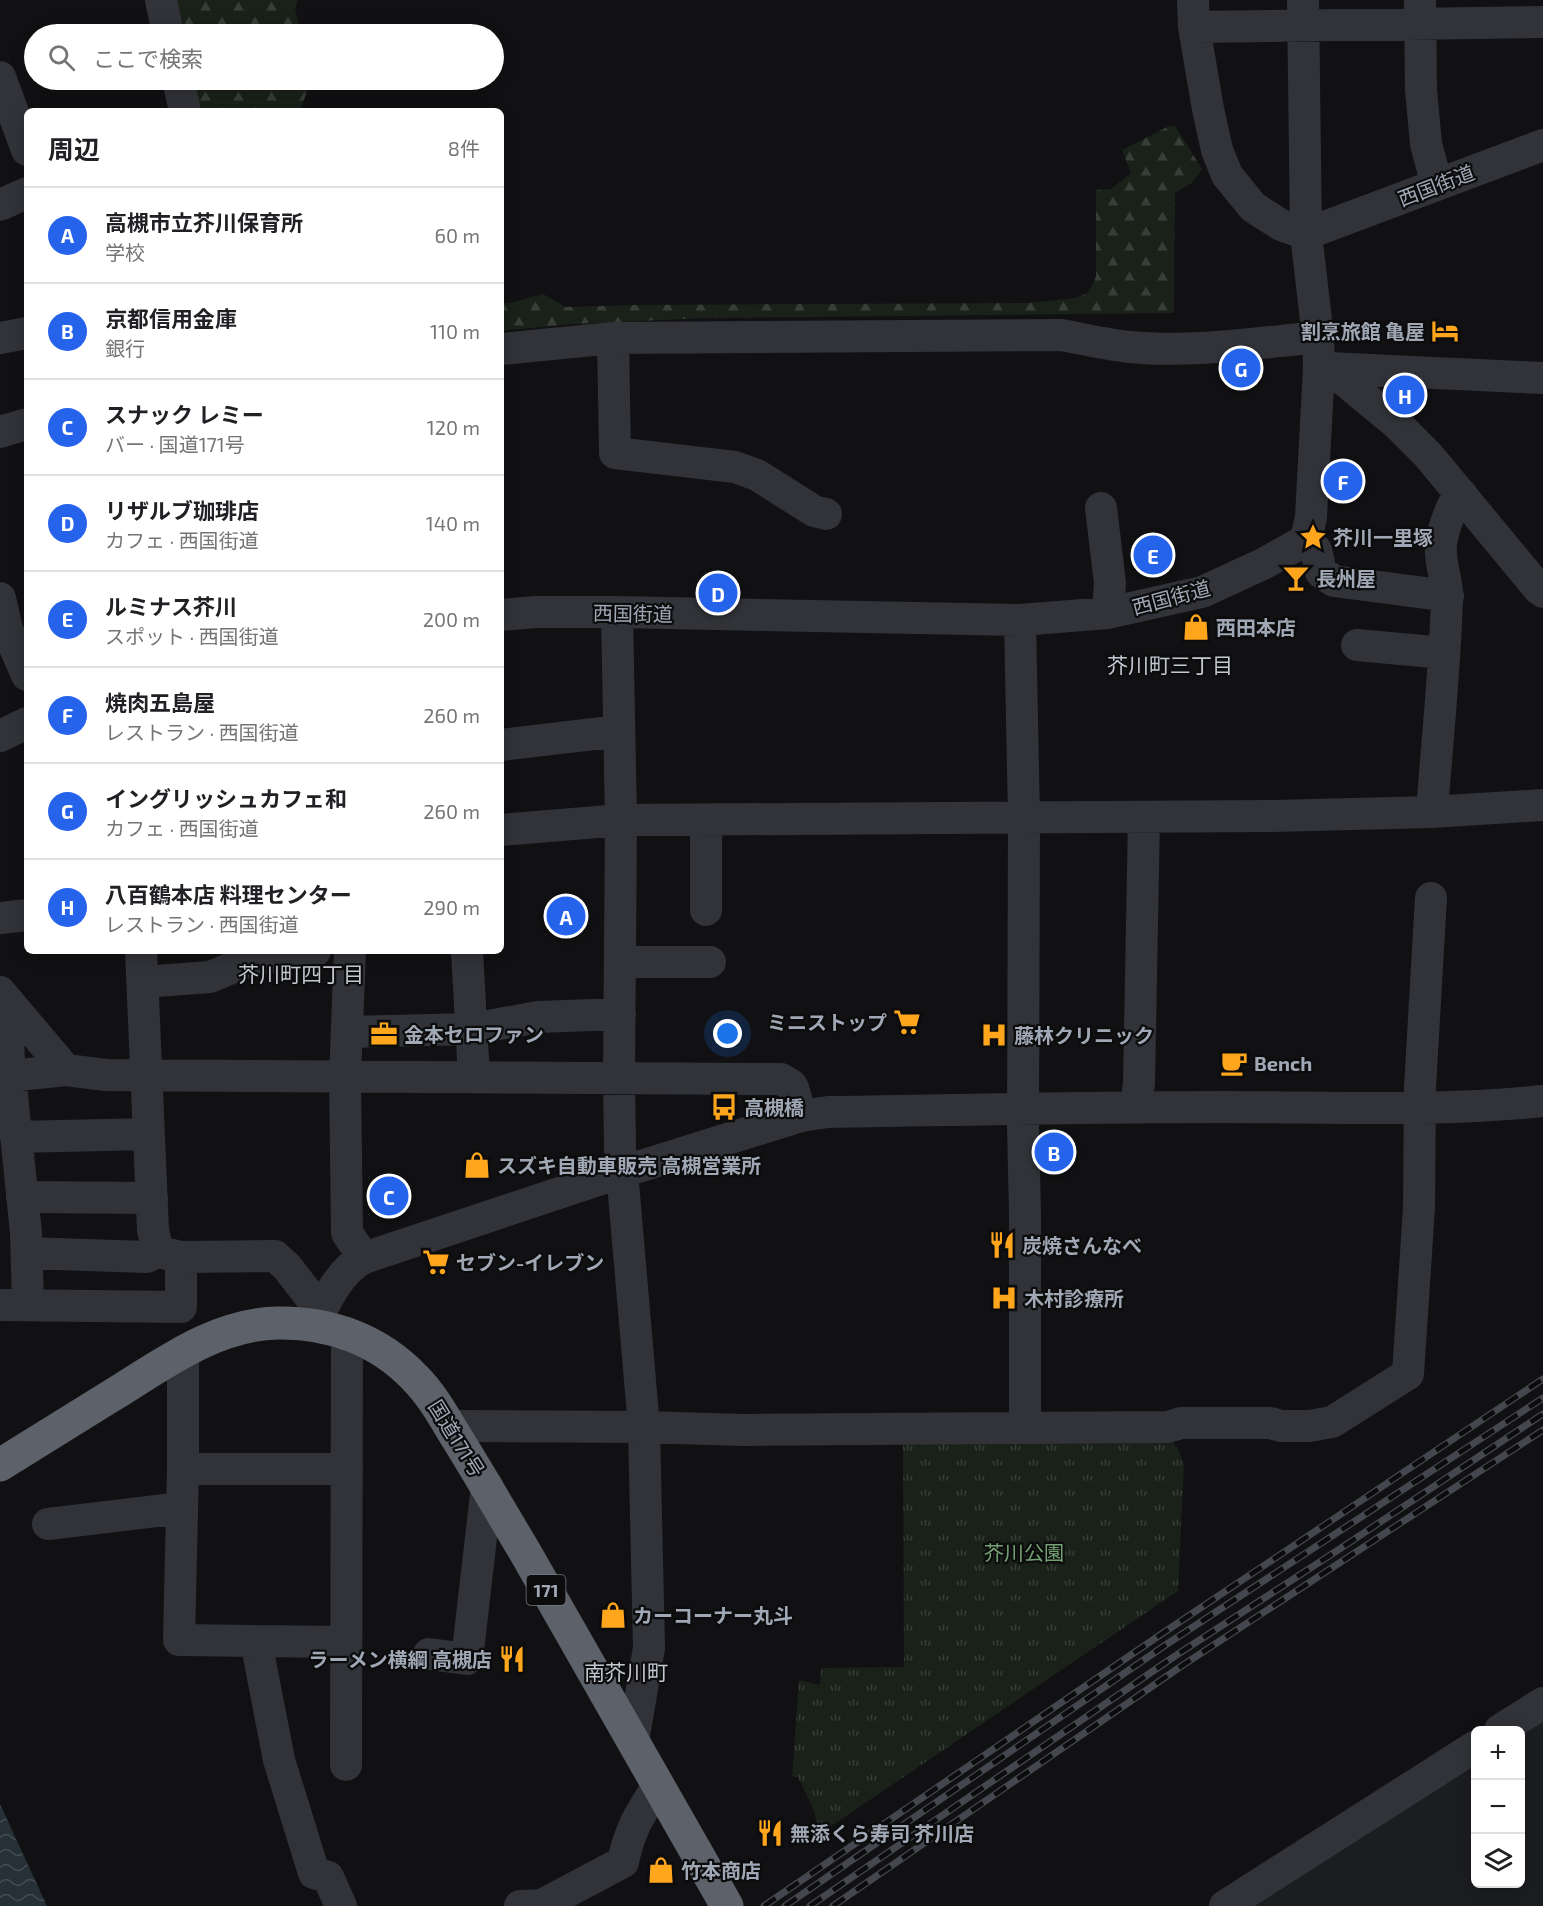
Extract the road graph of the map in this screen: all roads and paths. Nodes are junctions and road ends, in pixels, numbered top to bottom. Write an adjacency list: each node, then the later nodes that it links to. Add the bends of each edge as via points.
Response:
1 (161, 0): 6 (street)
2 (1420, 12): 3 (street); 5 (street); 12 (street, via 1420,90 1426,144)
3 (1303, 13): 4 (street); 15 (street)
4 (1194, 14): 15 (street, via 1210,119 1227,175 1253,207 1281,225)
5 (1543, 22)
6 (166, 24)
7 (0, 77): 10 (street)
8 (180, 90): 9 (street)
9 (183, 108)
10 (24, 142)
11 (1543, 145): 12 (street, 西国街道)
12 (1437, 185): 15 (street, 西国街道)
13 (24, 194): 14 (street)
14 (0, 205)
15 (1306, 234): 20 (street)
16 (24, 334): 17 (street)
17 (0, 338)
18 (613, 338): 19 (street); 20 (street, via 1061,335 1130,347 1231,345); 26 (street, via 615,453 735,467)
19 (504, 349)
20 (1322, 357): 21 (street); 24 (street, via 1397,424); 27 (street)
21 (1543, 378)
22 (24, 425): 23 (street)
23 (0, 432)
24 (1461, 494): 28 (street); 29 (street, via 1441,544)
25 (1101, 508): 32 (street, via 1110,583)
26 (826, 514)
27 (1306, 540): 29 (street, via 1316,550 1321,572 1334,581); 32 (street, 西国街道, via 1202,592)
28 (1543, 592)
29 (1448, 596): 36 (street)
30 (0, 598): 37 (street, via 7,629)
31 (617, 612): 33 (street, 西国街道); 34 (street, 西国街道); 39 (street)
32 (1108, 613): 34 (street, 西国街道)
33 (504, 615)
34 (1020, 620): 45 (street)
35 (1357, 645): 36 (street)
36 (1444, 653): 43 (street)
37 (24, 668)
38 (24, 724): 40 (street)
39 (619, 731): 41 (street); 46 (street)
40 (0, 736)
41 (504, 745)
42 (1543, 805): 43 (street)
43 (1432, 812): 44 (street)
44 (1144, 817): 45 (street); 71 (street)
45 (1024, 819): 47 (street); 72 (street)
46 (621, 820): 47 (street); 48 (street); 57 (street)
47 (706, 820): 50 (street)
48 (504, 830)
49 (1431, 898): 73 (street)
50 (706, 910)
51 (24, 915): 52 (street)
52 (0, 918)
53 (141, 954): 59 (street)
54 (294, 954): 59 (street, via 251,960 210,977)
55 (350, 954): 63 (street)
56 (467, 954): 62 (street)
57 (621, 962): 58 (street); 61 (street)
58 (710, 962)
59 (143, 982): 65 (street)
60 (5, 1007): 64 (street); 66 (street)
61 (620, 1014): 62 (street, via 538,1017); 69 (street)
62 (472, 1029): 63 (street); 68 (street)
63 (347, 1032): 67 (street)
64 (66, 1070): 65 (street); 66 (street)
65 (147, 1075): 67 (street); 75 (street)
66 (5, 1076): 76 (street)
67 (345, 1076): 68 (street); 82 (street, via 347,1233)
68 (474, 1077): 69 (street)
69 (619, 1077): 74 (street, via 781,1078 791,1084); 77 (street)
70 (1543, 1101): 73 (street)
71 (1136, 1107): 72 (street); 73 (street)
72 (1023, 1108): 74 (street, via 828,1112); 89 (street)
73 (1420, 1109): 89 (street, via 1419,1208 1408,1374 1332,1422 1309,1426 1181,1423 1168,1427)
74 (801, 1116): 77 (street)
75 (149, 1134): 76 (street); 79 (street)
76 (16, 1137): 78 (street)
77 (622, 1172): 82 (street); 88 (street)
78 (22, 1197): 79 (street); 80 (street)
79 (152, 1198): 81 (street, via 153,1230)
80 (18, 1242): 81 (street, via 147,1257); 83 (street)
81 (169, 1255): 83 (street, via 181,1307); 84 (street, via 275,1256 287,1268)
82 (364, 1258): 84 (street, via 345,1272)
83 (14, 1305)
84 (318, 1318): 85 (highway, 国道171号 / 171); 86 (highway, 国道171号 / 171, via 252,1326)
85 (347, 1333): 87 (highway, 国道171号 / 171, via 383,1351 407,1370 429,1393); 92 (street)
86 (183, 1351): 90 (highway, 国道171号 / 171); 91 (street)
87 (450, 1426): 88 (street); 93 (highway, 国道171号 / 171)
88 (644, 1427): 89 (street); 101 (street, via 649,1648)
89 (1025, 1428)
90 (0, 1465)
91 (183, 1469): 92 (street); 94 (street)
92 (347, 1469): 97 (street)
93 (487, 1486): 98 (street, via 467,1659); 101 (highway, 国道171号 / 171)
94 (182, 1508): 95 (street); 96 (street, via 178,1640)
95 (48, 1524)
96 (256, 1641): 97 (street); 105 (street, via 279,1760 314,1873 328,1877)
97 (346, 1642): 103 (street)
98 (429, 1654)
99 (1543, 1703): 100 (street)
100 (1508, 1726)
101 (633, 1741): 104 (highway, 国道171号 / 171)
102 (1471, 1749): 108 (street)
103 (346, 1765)
104 (658, 1786): 106 (street, via 635,1821 623,1862 542,1905); 107 (highway, 国道171号 / 171)
105 (341, 1906)
106 (520, 1906)
107 (728, 1906)
108 (1225, 1906)

